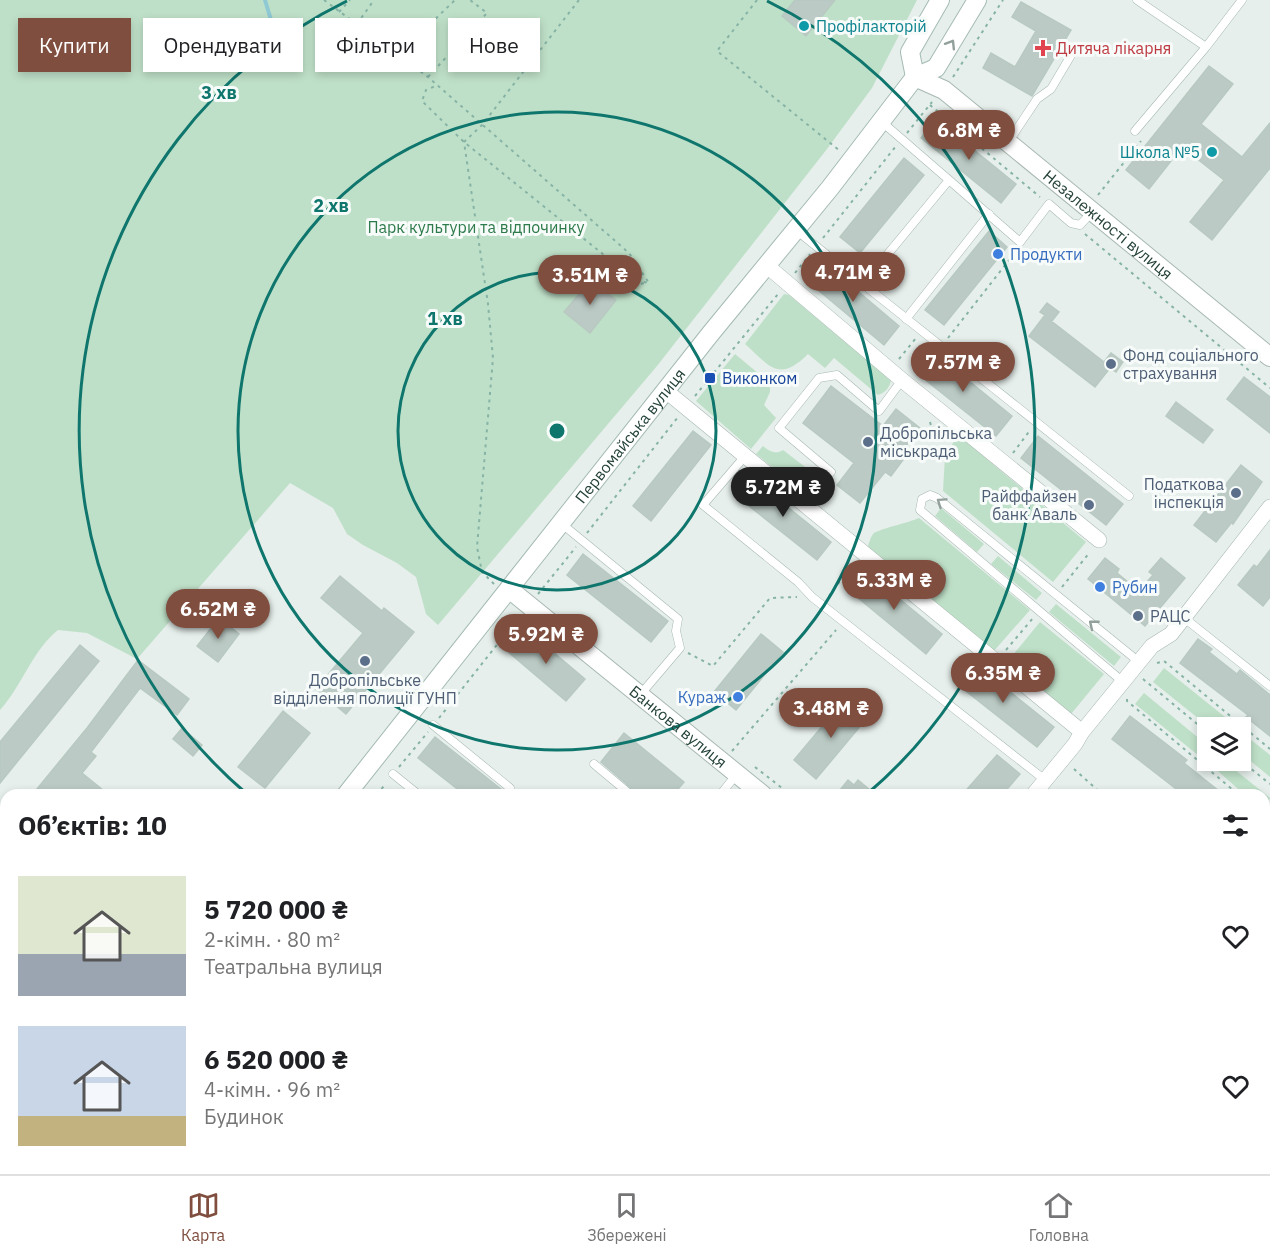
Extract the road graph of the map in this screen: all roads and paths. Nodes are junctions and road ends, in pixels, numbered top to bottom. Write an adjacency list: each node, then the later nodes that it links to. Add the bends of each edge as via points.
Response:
1 (324, 0): 12 (path)
2 (350, 0): 12 (path)
3 (374, 0): 14 (path)
4 (455, 0): 15 (path)
5 (470, 0): 19 (path, via 487,13)
6 (579, 0): 24 (path)
7 (757, 0): 28 (path, via 717,51)
8 (940, 0): 20 (main road, via 910,52)
9 (977, 0): 20 (main road, Первомайська вулиця, one-way to 9, via 936,69)
10 (1137, 0): 16 (lane)
11 (1242, 0): 16 (lane)
12 (339, 12): 13 (path)
13 (348, 18)
14 (361, 18)
15 (436, 18)
16 (1206, 47): 25 (lane)
17 (1070, 57): 27 (lane, via 1051,89 1037,99)
18 (422, 72): 19 (path)
19 (429, 77): 21 (path)
20 (915, 77): 23 (main road, Первомайська вулиця); 27 (main road, Незалежності вулиця, via 944,90)
21 (438, 85): 24 (path); 26 (path, via 426,90 422,101)
22 (930, 105): 30 (path)
23 (881, 121): 28 (main road, Первомайська вулиця); 29 (lane)
24 (482, 125): 26 (path); 38 (path, via 629,253)
25 (1136, 131): 31 (path, via 1143,137)
26 (464, 142): 37 (path); 57 (path, via 493,358 477,547 482,572)
27 (1008, 143): 31 (main road, Незалежності вулиця)
28 (851, 160): 34 (main road, Первомайська вулиця)
29 (949, 180): 32 (lane); 39 (lane)
30 (1049, 204): 33 (lane); 35 (lane)
31 (1094, 205): 33 (lane, via 1080,225); 43 (main road, Незалежності вулиця)
32 (989, 214): 35 (lane); 40 (lane)
33 (1071, 222): 46 (path)
34 (796, 230): 36 (main road, Первомайська вулиця); 39 (lane)
35 (1020, 242): 42 (path, via 1015,254)
36 (766, 264): 44 (street); 47 (main road, Первомайська вулиця)
37 (622, 269): 38 (path, via 635,280); 38 (path, via 604,290)
38 (648, 282)
39 (863, 284): 40 (lane)
40 (906, 319): 41 (lane)
41 (921, 331): 42 (lane); 44 (path)
42 (941, 347): 48 (lane)
43 (1270, 357)
44 (890, 369): 45 (street)
45 (902, 380): 50 (street); 52 (lane, via 879,411 837,375 819,378 779,428 831,472)
46 (1270, 388)
47 (666, 391): 49 (street); 54 (main road, Первомайська вулиця)
48 (1037, 422): 50 (path); 51 (lane)
49 (746, 455): 52 (street); 59 (lane, via 703,505)
50 (1005, 463): 55 (street)
51 (1129, 496)
52 (805, 505): 56 (street)
53 (1270, 507): 61 (street)
54 (561, 523): 57 (main road, Первомайська вулиця); 63 (lane, via 678,619)
55 (1099, 540): 58 (path)
56 (862, 552): 59 (path, via 827,597); 64 (street)
57 (506, 592): 67 (main road, Банкова вулиця); 83 (main road, Первомайська вулиця)
58 (1056, 594): 60 (lane, one-way to 60, via 937,498 930,495 922,499 920,510); 65 (lane, one-way to 58)
59 (812, 597): 62 (lane); 63 (path, via 770,598 713,666)
60 (1039, 611): 64 (path); 65 (lane)
61 (1183, 617): 65 (street, via 1171,634 1152,646); 66 (lane)
62 (844, 620): 75 (path); 80 (lane)
63 (680, 648): 67 (lane)
64 (997, 662): 71 (street)
65 (1131, 671): 68 (path, via 1164,661); 69 (path); 71 (street); 90 (path, via 1126,701)
66 (1270, 686)
67 (640, 695): 75 (main road, Банкова вулиця)
68 (1229, 717)
69 (1197, 724)
70 (434, 725): 82 (lane)
71 (1082, 732): 74 (street)
72 (1251, 735): 73 (path)
73 (1270, 749)
74 (1064, 759): 80 (street); 89 (path)
75 (722, 762): 79 (main road, Банкова вулиця)
76 (594, 764): 85 (lane)
77 (1251, 769): 81 (path)
78 (393, 774): 84 (lane)
79 (737, 774): 86 (lane); 87 (main road, Банкова вулиця)
80 (1045, 780): 88 (street)
81 (1270, 784)
82 (510, 788)
83 (351, 789)
84 (412, 789)
85 (624, 789)
86 (725, 789)
87 (756, 789)
88 (1038, 789)
89 (1096, 789)
90 (1232, 789)

